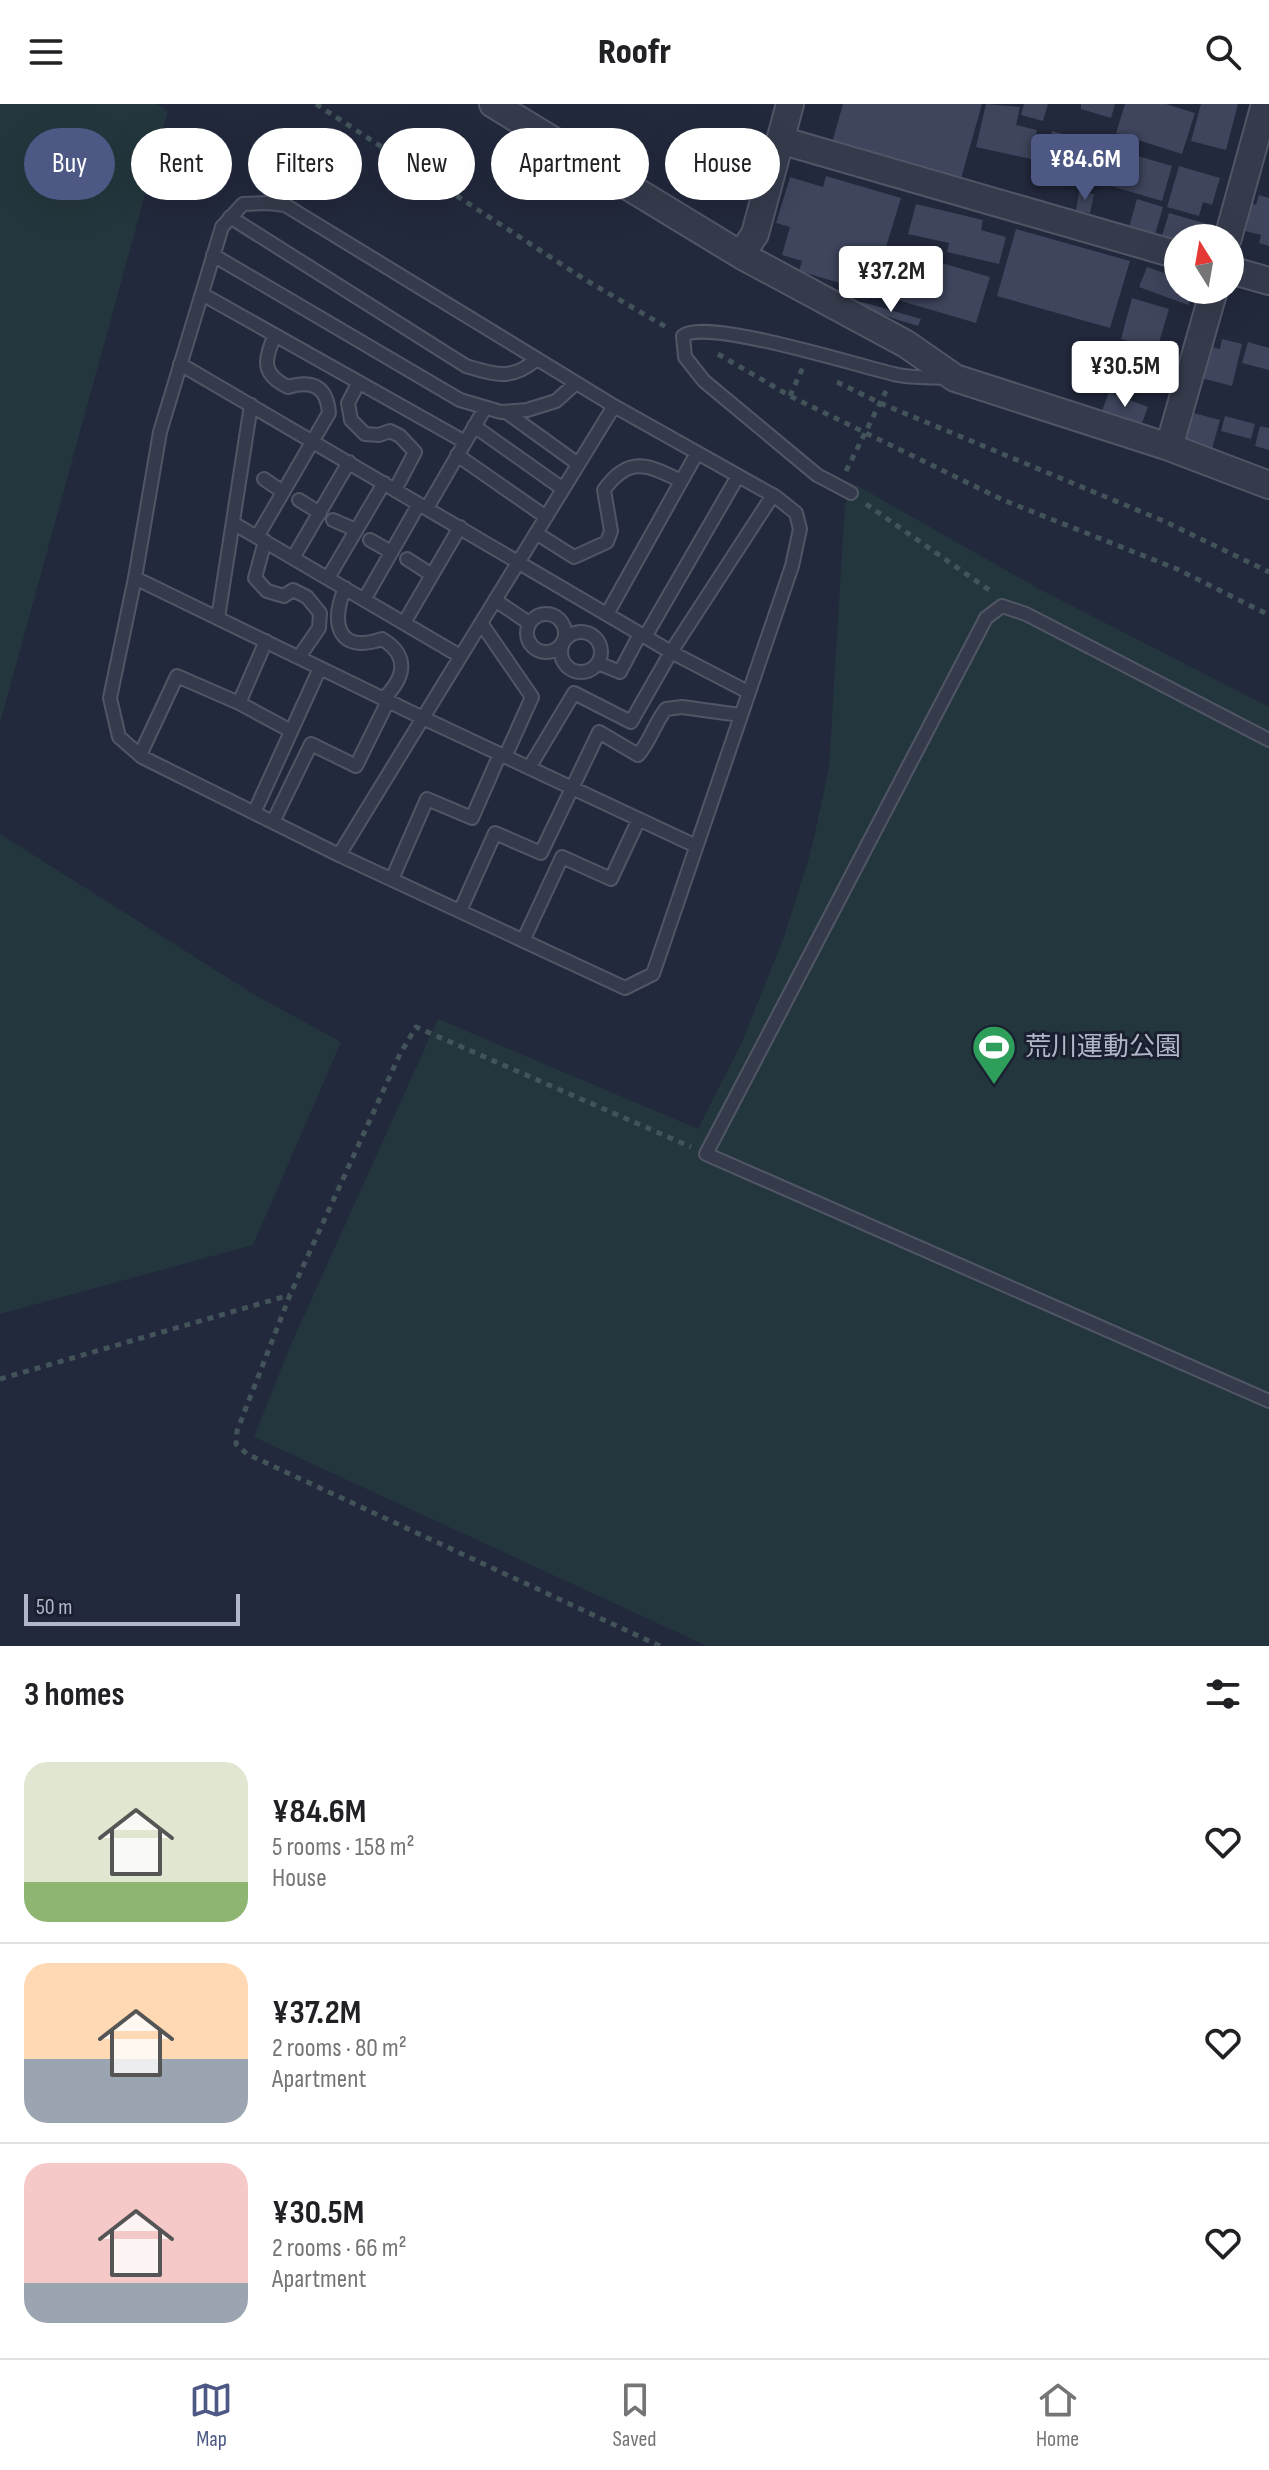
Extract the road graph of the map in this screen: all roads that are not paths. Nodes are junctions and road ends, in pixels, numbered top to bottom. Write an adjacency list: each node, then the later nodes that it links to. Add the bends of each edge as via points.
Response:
1 (493, 104): 10 (street)
2 (790, 104): 4 (street)
3 (1265, 104): 7 (street)
4 (780, 140): 8 (street)
5 (764, 200): 10 (street, via 755,234)
6 (230, 217): 9 (lane); 16 (lane, via 243,204 285,205); 16 (lane, via 466,366 498,376 522,371)
7 (1232, 224)
8 (1164, 251)
9 (213, 255): 13 (lane); 23 (lane, via 460,400)
10 (741, 255): 18 (street, via 906,344)
11 (1244, 274): 12 (street)
12 (1269, 281)
13 (202, 294): 15 (lane); 17 (lane)
14 (1210, 304): 28 (street)
15 (275, 335): 19 (lane); 26 (lane, via 267,353 275,381 319,388 328,400 329,413)
16 (537, 359): 20 (lane)
17 (180, 364): 21 (lane); 58 (lane, via 160,432)
18 (955, 378): 28 (street); 40 (lane, via 900,375 708,330 683,336 685,357 704,381 817,475)
19 (359, 382): 27 (lane); 37 (lane, via 348,403 351,420 365,434 390,431 415,452)
20 (576, 383): 22 (lane); 24 (lane, via 556,401)
21 (251, 405): 26 (lane); 47 (lane)
22 (614, 406): 29 (lane); 32 (lane)
23 (485, 408): 24 (lane); 25 (lane)
24 (506, 412): 32 (lane)
25 (474, 426): 27 (lane); 38 (lane)
26 (312, 441): 31 (lane); 39 (lane)
27 (465, 442): 30 (lane)
28 (1169, 447): 36 (street)
29 (697, 453): 33 (lane); 35 (lane)
30 (457, 455): 43 (lane); 45 (lane)
31 (349, 462): 37 (lane); 44 (lane)
32 (578, 464): 38 (lane)
33 (738, 476): 41 (lane); 68 (lane)
34 (264, 479): 39 (lane)
35 (681, 481): 50 (lane, via 649,466 625,468 604,490 611,531 607,542 574,557); 63 (lane)
36 (1269, 485)
37 (389, 486): 43 (lane); 49 (lane)
38 (563, 489): 45 (lane)
39 (283, 492): 51 (lane)
40 (851, 493)
41 (773, 495): 70 (lane); 75 (lane, via 796,513 800,529)
42 (299, 500): 44 (lane)
43 (423, 506): 48 (lane); 53 (lane)
44 (320, 513): 54 (lane)
45 (546, 517): 50 (lane)
46 (333, 520): 49 (lane)
47 (233, 523): 51 (lane); 64 (lane)
48 (460, 527): 56 (lane); 57 (lane)
49 (356, 530): 59 (lane)
50 (536, 533): 56 (lane)
51 (261, 539): 54 (lane); 72 (lane, via 255,578 267,591 284,596 293,590 307,597 320,613 319,628)
52 (370, 540): 53 (lane)
53 (391, 552): 61 (lane)
54 (293, 558): 59 (lane)
55 (407, 559): 57 (lane)
56 (518, 561): 62 (lane); 63 (lane)
57 (432, 575): 65 (lane)
58 (135, 578): 64 (lane); 82 (lane, via 110,698 119,737)
59 (328, 578): 60 (lane)
60 (345, 588): 61 (lane); 76 (lane, via 337,622 350,641 361,645 382,639 399,653 401,676)
61 (364, 600): 65 (lane)
62 (495, 600): 66 (lane); 67 (lane)
63 (607, 614): 68 (lane)
64 (218, 618): 69 (lane)
65 (404, 623): 71 (lane)
66 (481, 623): 71 (lane); 83 (lane, via 532,697)
67 (529, 623)
68 (642, 635): 70 (lane); 73 (lane, via 620,672)
69 (266, 641): 72 (lane); 77 (lane)
70 (671, 652): 75 (lane); 84 (lane, via 631,722 574,693)
71 (460, 656): 79 (lane)
72 (299, 657): 74 (lane)
73 (598, 663)
74 (320, 668): 76 (lane); 80 (lane)
75 (748, 692): 78 (lane)
76 (386, 700): 79 (lane); 88 (lane, via 356,766 311,744)
77 (239, 703): 80 (lane); 82 (lane, via 177,676)
78 (740, 715): 85 (lane, via 666,709 638,755 599,732); 89 (lane)
79 (423, 718): 83 (lane); 90 (lane)
80 (291, 731): 86 (lane)
81 (1269, 740): 94 (lane, via 1002,606 986,618 706,1154)
82 (140, 755): 86 (lane)
83 (502, 755): 84 (lane); 91 (lane, via 472,818 427,799)
84 (529, 768): 85 (lane)
85 (571, 787): 87 (lane); 92 (lane, via 541,853 495,833)
86 (254, 813): 88 (lane)
87 (639, 819): 89 (lane); 93 (lane, via 611,879 562,857)
88 (273, 822): 90 (lane)
89 (696, 846): 93 (lane, via 653,974 640,982 625,988)
90 (339, 855): 91 (lane)
91 (392, 879): 92 (lane)
92 (460, 911): 93 (lane)
93 (523, 941)
94 (1269, 1401)

